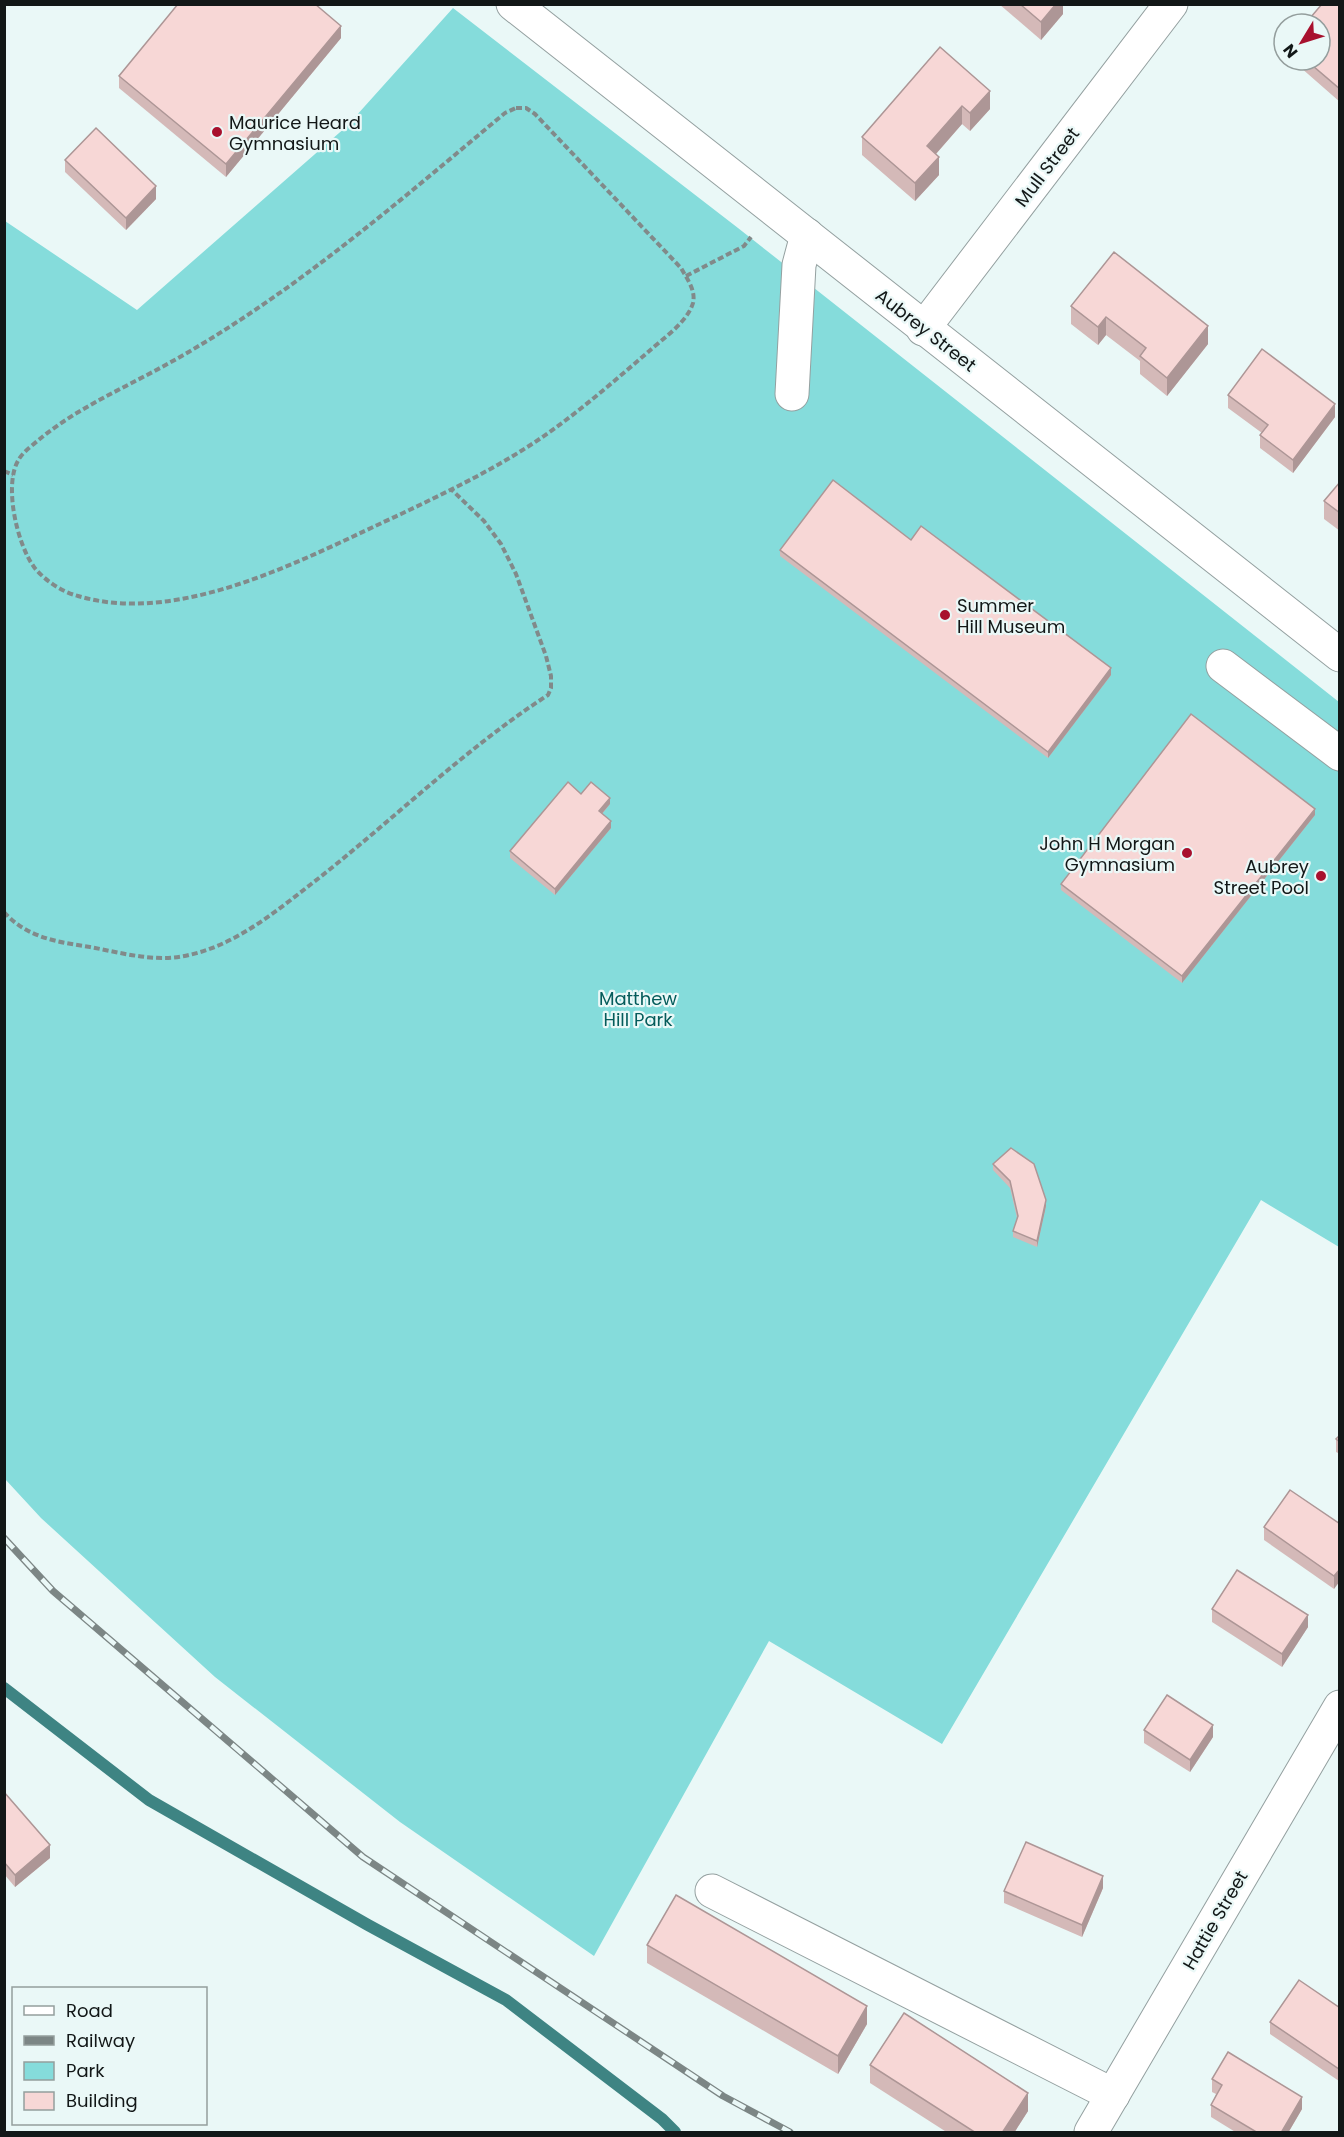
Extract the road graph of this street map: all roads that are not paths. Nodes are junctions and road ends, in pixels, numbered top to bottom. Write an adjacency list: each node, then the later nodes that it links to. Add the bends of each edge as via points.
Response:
1 (513, 4): 3 (street, Aubrey Street)
2 (1172, 4): 4 (street, Mull Street)
3 (807, 235): 4 (street, Aubrey Street); 5 (street, via 799,265)
4 (923, 329): 6 (street, Aubrey Street)
5 (792, 394)
6 (1340, 656)
7 (1223, 666): 8 (street)
8 (1340, 753)
9 (1340, 1707): 11 (street, Hattie Street)
10 (712, 1890): 11 (street)
11 (1113, 2095): 12 (street, Hattie Street)
12 (1091, 2133)

